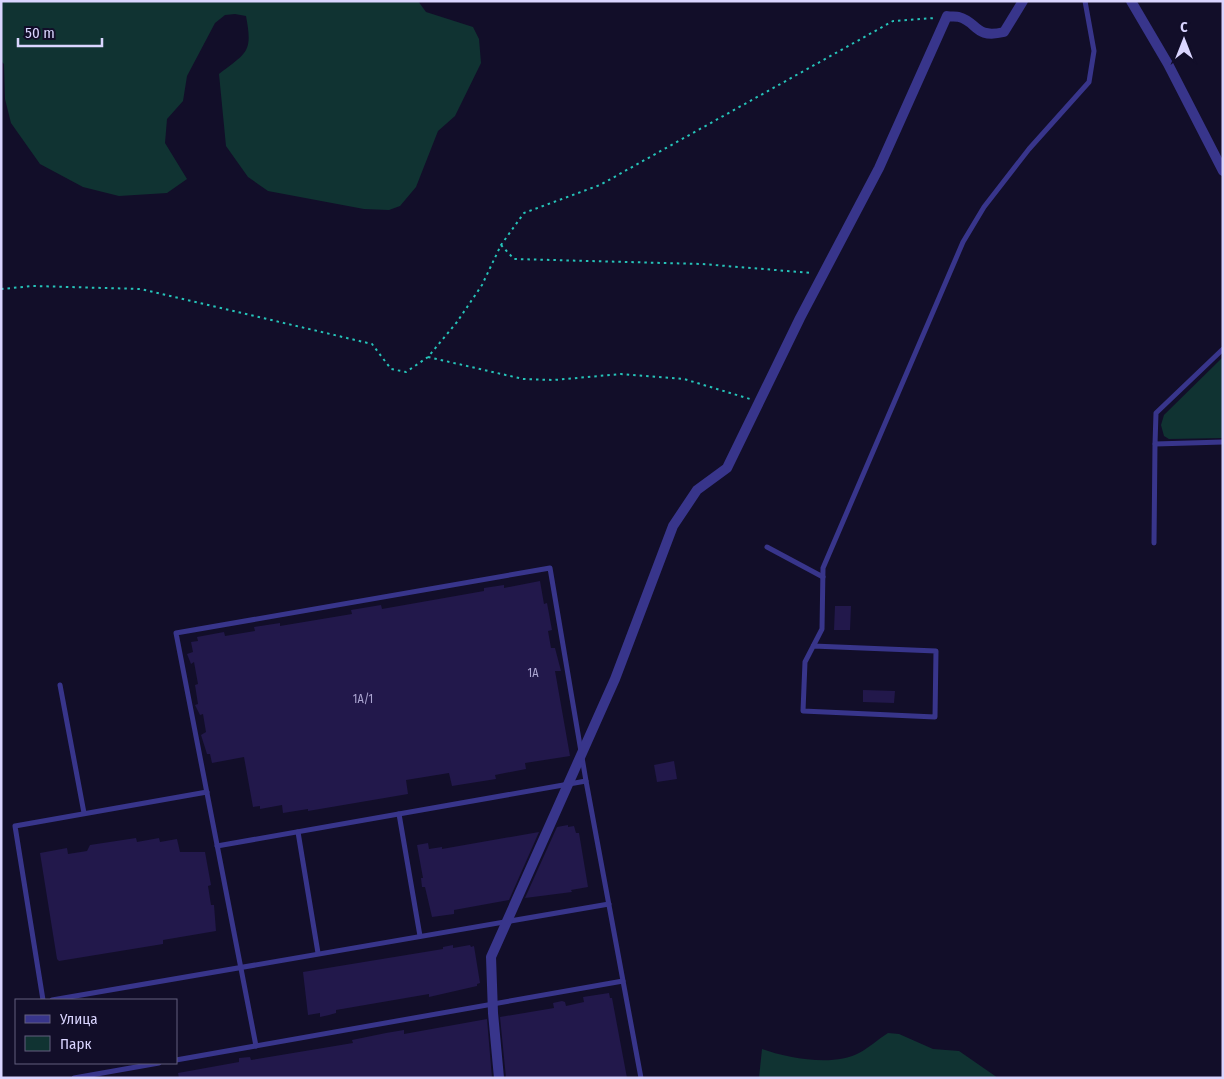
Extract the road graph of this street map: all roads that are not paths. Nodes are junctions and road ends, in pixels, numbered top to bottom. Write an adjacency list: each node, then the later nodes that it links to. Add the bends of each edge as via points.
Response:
1 (1023, 1): 30 (street, via 1004,32 991,35 976,29 961,17 947,16 879,168 727,468 698,490 673,526 615,679 491,957 492,1012)
2 (1085, 1): 10 (lane, via 1094,51 1088,82 984,207 963,242 823,568)
3 (1131, 1): 4 (street)
4 (1223, 170)
5 (1223, 349): 7 (lane, via 1156,413)
6 (1223, 442): 7 (lane)
7 (1154, 444): 8 (lane)
8 (1154, 543)
9 (768, 548): 10 (lane)
10 (823, 577): 11 (lane, via 822,629)
11 (813, 646): 11 (lane, via 936,651 935,717 803,711 805,662)
12 (60, 685): 15 (lane)
13 (586, 781): 14 (lane, via 550,568 176,633); 16 (lane); 19 (lane)
14 (207, 792): 15 (lane); 18 (lane)
15 (84, 814): 24 (lane, via 15,826)
16 (399, 814): 17 (lane); 20 (lane)
17 (298, 832): 18 (lane); 21 (lane)
18 (217, 846): 22 (lane)
19 (609, 904): 20 (lane); 23 (lane)
20 (420, 936): 21 (lane)
21 (318, 953): 22 (lane)
22 (241, 966): 25 (lane); 26 (lane)
23 (624, 981): 26 (lane); 31 (lane)
24 (43, 999)
25 (58, 999)
26 (256, 1046): 27 (lane)
27 (178, 1060)
28 (153, 1064): 29 (lane)
29 (74, 1078)
30 (499, 1078)
31 (641, 1078)

